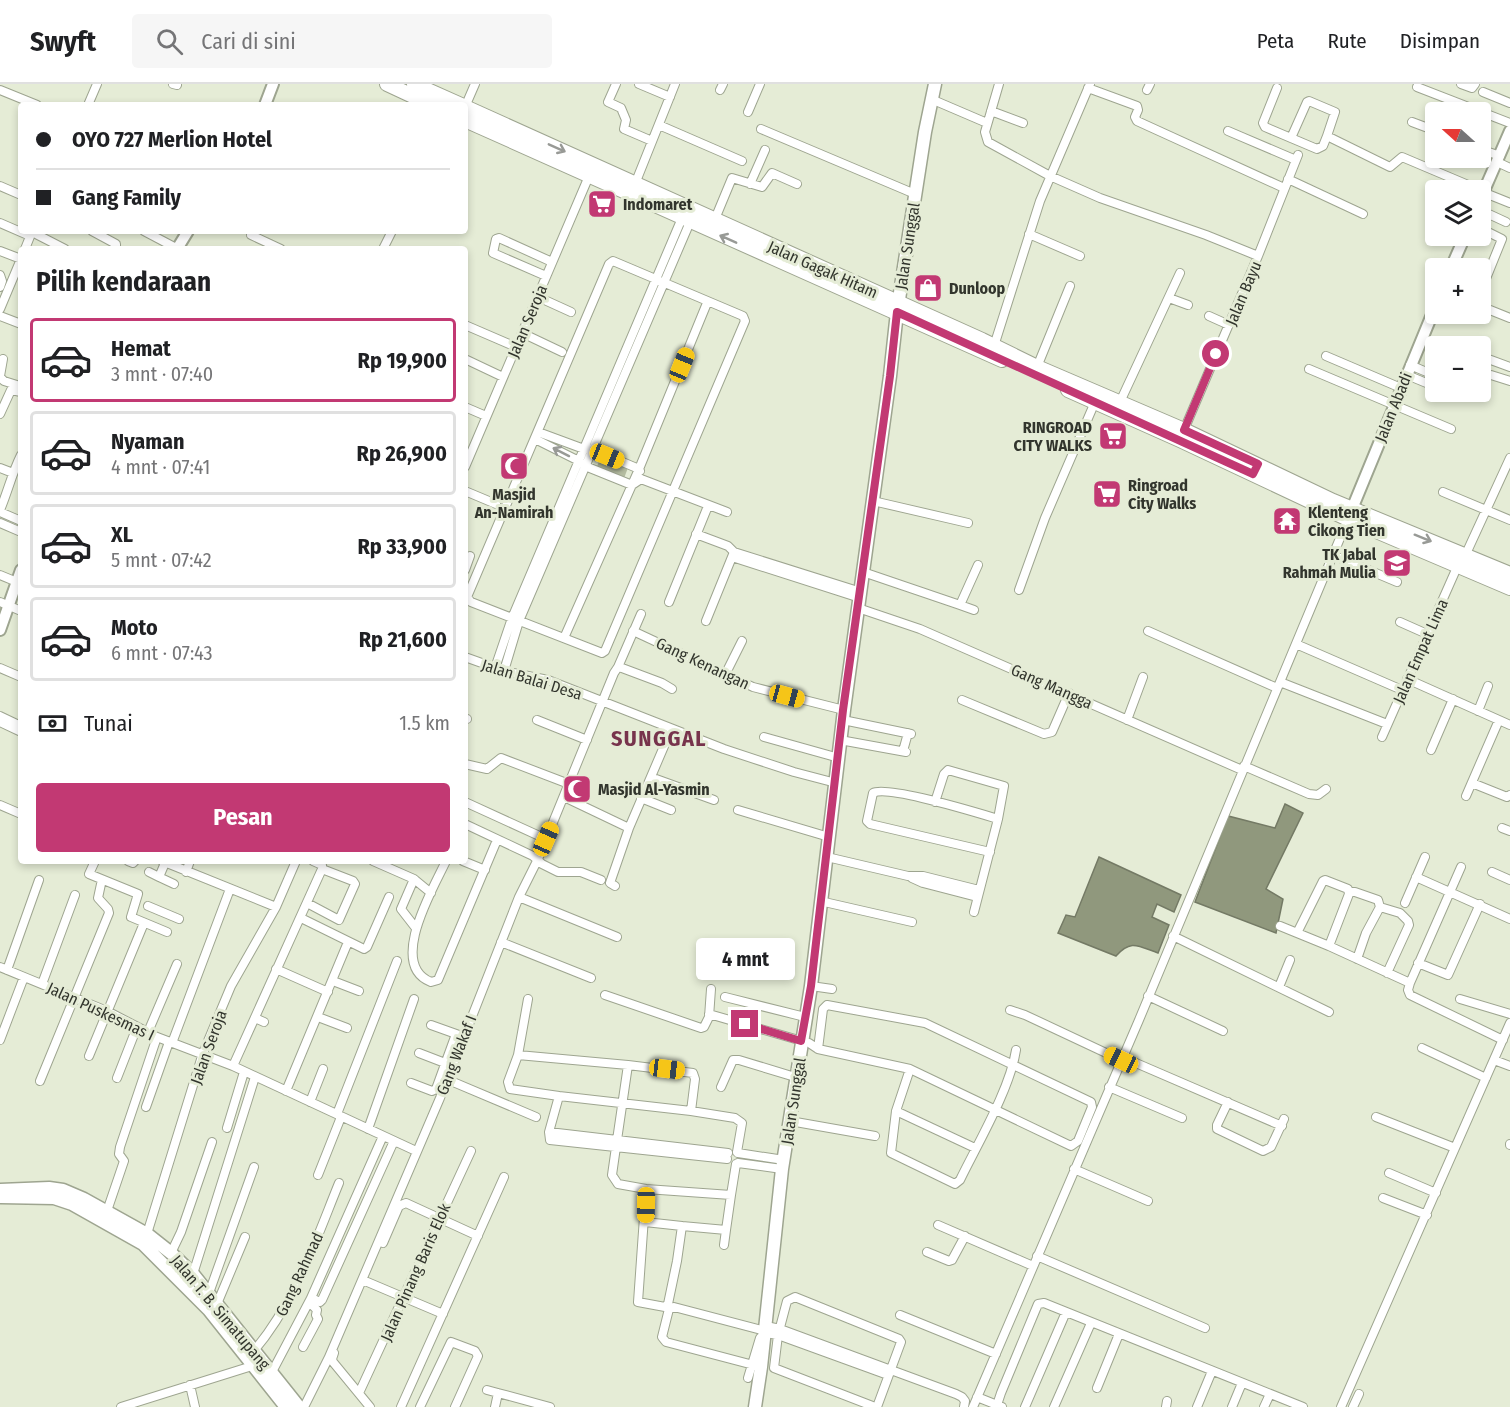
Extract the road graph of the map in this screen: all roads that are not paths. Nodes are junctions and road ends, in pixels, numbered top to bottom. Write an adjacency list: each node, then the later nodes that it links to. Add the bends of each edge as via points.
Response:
1 (97, 84): 23 (street)
2 (273, 84): 24 (street)
3 (387, 84): 25 (highway)
4 (414, 84): 15 (highway, Jalan Gagak Hitam)
5 (475, 84): 27 (street)
6 (616, 84): 44 (street, via 608,101 621,108 626,120 624,129)
7 (639, 84): 20 (street)
8 (675, 84): 20 (street)
9 (760, 84): 31 (street)
10 (934, 84): 21 (main road, Jalan Sunggal)
11 (999, 84): 30 (street)
12 (1461, 84): 13 (street, via 1472,88)
13 (1475, 84)
14 (1088, 85): 52 (street); 60 (street, via 1137,106 1137,121)
15 (429, 87): 26 (highway, Jalan Gagak Hitam)
16 (1417, 87): 36 (street)
17 (1277, 88): 43 (street, via 1263,125)
18 (0, 90): 22 (street)
19 (1483, 92): 28 (street)
20 (670, 97): 37 (street)
21 (931, 99): 34 (street); 62 (main road, Jalan Sunggal)
22 (30, 102)
23 (89, 102)
24 (267, 102)
25 (426, 102)
26 (457, 102)
27 (466, 102)
28 (1510, 103)
29 (468, 108): 45 (highway, Jalan Gagak Hitam)
30 (991, 111): 34 (street); 35 (street)
31 (748, 112)
32 (468, 121): 45 (highway, Jalan Gagak Hitam)
33 (1412, 122): 38 (street)
34 (987, 123): 52 (street, via 984,135 988,142)
35 (1023, 123)
36 (1510, 123)
37 (659, 125): 44 (street); 49 (street)
38 (1425, 127)
39 (761, 129): 62 (street)
40 (1228, 131): 53 (street, Jalan Bayu, via 1297,158)
41 (1510, 131): 48 (street)
42 (1327, 136): 43 (street, via 1317,149); 43 (street, via 1335,112 1308,101); 54 (street, via 1390,167 1402,157)
43 (1291, 138)
44 (652, 141): 56 (street)
45 (528, 142): 51 (highway, Jalan Gagak Hitam); 56 (highway, Jalan Gagak Hitam, one-way to 56)
46 (765, 150): 57 (street)
47 (1491, 155): 48 (street)
48 (1498, 159): 50 (street); 55 (street)
49 (742, 161)
50 (1510, 168)
51 (589, 176): 70 (highway, Jalan Gagak Hitam); 86 (street, Jalan Seroja)
52 (1050, 176): 75 (street); 84 (street)
53 (1288, 179): 60 (street, Jalan Bayu); 65 (street)
54 (1452, 180)
55 (1488, 180)
56 (635, 184): 67 (highway, Jalan Gagak Hitam)
57 (750, 184): 58 (street, via 764,187 772,173); 67 (street, via 730,180)
58 (797, 184)
59 (0, 186): 61 (street)
60 (1284, 188): 84 (street, Jalan Bayu)
61 (18, 194)
62 (915, 194): 99 (main road, Jalan Sunggal)
63 (1491, 196): 64 (street)
64 (1510, 203)
65 (1363, 214)
66 (1491, 215): 68 (street)
67 (715, 219): 99 (highway, Jalan Gagak Hitam)
68 (1506, 222)
69 (0, 223): 71 (street)
70 (684, 226): 92 (street); 99 (highway, Jalan Gagak Hitam, one-way to 70)
71 (18, 229)
72 (33, 234): 78 (street)
73 (98, 234): 79 (street)
74 (150, 234): 80 (street)
75 (1029, 234): 83 (street); 111 (street)
76 (1491, 234): 87 (street, via 1502,239)
77 (252, 235): 81 (street)
78 (59, 246)
79 (116, 246)
80 (172, 246)
81 (275, 246)
82 (0, 251): 85 (street)
83 (1080, 256)
84 (1258, 256): 108 (street, Jalan Bayu)
85 (18, 258)
86 (552, 262): 91 (street, Jalan Seroja); 91 (street, via 496,239 493,253)
87 (1491, 266)
88 (18, 273): 100 (street)
89 (1180, 273): 96 (street)
90 (0, 275): 94 (street)
91 (546, 276): 95 (street, Jalan Seroja)
92 (659, 282): 97 (street); 139 (street, via 610,262); 142 (street)
93 (1070, 286): 118 (street)
94 (0, 287)
95 (538, 297): 102 (street); 110 (street, Jalan Seroja)
96 (1169, 298): 98 (street); 132 (street)
97 (707, 303): 148 (street); 153 (street, via 743,316 745,321)
98 (1188, 306)
99 (897, 307): 111 (highway, Jalan Gagak Hitam); 131 (highway, Jalan Gagak Hitam); 156 (main road, Jalan Sunggal)
100 (0, 309)
101 (1491, 310): 105 (street)
102 (571, 312)
103 (0, 316): 106 (street)
104 (1209, 316): 108 (street)
105 (1510, 318)
106 (18, 323)
107 (1428, 324): 121 (street, Jalan Abadi)
108 (1229, 325): 138 (street, Jalan Bayu)
109 (468, 326): 112 (street)
110 (522, 333): 112 (street, Jalan Seroja); 113 (street)
111 (993, 346): 118 (highway, Jalan Gagak Hitam)
112 (516, 347): 125 (street, Jalan Seroja)
113 (562, 352)
114 (1326, 356): 129 (street)
115 (3, 359): 124 (street)
116 (468, 360): 125 (street)
117 (1491, 360): 119 (street)
118 (1037, 367): 132 (highway, Jalan Gagak Hitam)
119 (1510, 367)
120 (1309, 369): 133 (street)
121 (1408, 370): 122 (street); 126 (street); 129 (street, Jalan Abadi)
122 (1425, 374)
123 (1491, 375): 127 (street)
124 (0, 376): 128 (street)
125 (503, 377): 136 (street, Jalan Seroja)
126 (1425, 380)
127 (1510, 381)
128 (18, 386)
129 (1401, 388): 133 (street, Jalan Abadi)
130 (18, 391): 135 (street, via 11,390)
131 (1095, 402): 149 (highway, Jalan Gagak Hitam); 181 (street)
132 (1120, 402): 138 (highway, Jalan Gagak Hitam)
133 (1394, 405): 137 (street); 162 (street, Jalan Abadi)
134 (468, 408): 136 (street)
135 (0, 414)
136 (486, 417): 141 (street, Jalan Seroja)
137 (1451, 429)
138 (1184, 430): 149 (highway, Jalan Gagak Hitam)
139 (537, 435): 142 (street); 146 (street, one-way to 139); 182 (street)
140 (468, 442): 141 (street)
141 (474, 445): 144 (street, Jalan Seroja)
142 (588, 449): 146 (street); 148 (street)
143 (1510, 458): 159 (street, Jalan Empat Lima)
144 (468, 460)
145 (18, 461): 150 (street)
146 (582, 464): 152 (street); 191 (street)
147 (0, 468): 150 (street)
148 (639, 469): 151 (street); 152 (street)
149 (1256, 469): 162 (highway, Jalan Gagak Hitam)
150 (13, 472): 160 (street)
151 (642, 478): 152 (street); 153 (street)
152 (632, 485): 198 (street)
153 (672, 491): 158 (street); 198 (street, via 605,651 601,653)
154 (468, 492): 157 (street)
155 (1443, 492): 159 (street)
156 (873, 501): 165 (street); 175 (main road, Jalan Sunggal)
157 (496, 504)
158 (708, 506): 161 (street); 168 (street)
159 (1486, 510): 164 (street); 172 (street, Jalan Empat Lima)
160 (0, 511): 163 (street)
161 (727, 512)
162 (1350, 514): 170 (street); 172 (highway, Jalan Gagak Hitam)
163 (18, 520)
164 (1510, 520)
165 (968, 523)
166 (0, 524): 167 (street)
167 (18, 531)
168 (696, 534): 169 (street, Gang Mangga, via 729,546); 185 (street)
169 (733, 554): 184 (street, Gang Mangga); 192 (street)
170 (1333, 555): 178 (street); 200 (street)
171 (470, 556): 173 (street)
172 (1462, 561): 176 (highway, Jalan Gagak Hitam); 179 (highway, Jalan Gagak Hitam); 197 (street, Jalan Empat Lima)
173 (468, 562)
174 (978, 565): 187 (street)
175 (863, 572): 184 (main road, Jalan Sunggal); 187 (street)
176 (1510, 574)
177 (0, 575): 180 (street)
178 (1398, 582)
179 (1510, 588)
180 (17, 590): 186 (street)
181 (1019, 590)
182 (468, 595)
183 (468, 598): 191 (street)
184 (860, 599): 214 (street, Gang Mangga); 219 (main road, Jalan Sunggal)
185 (669, 602)
186 (4, 604): 188 (street); 194 (street)
187 (960, 604): 189 (street)
188 (18, 610)
189 (974, 610)
190 (641, 614): 195 (street, Gang Wakaf I)
191 (516, 620): 198 (street); 203 (street); 205 (street)
192 (706, 621)
193 (1400, 622): 197 (street)
194 (0, 630)
195 (633, 631): 204 (street, Gang Wakaf I); 206 (street, Gang Kenangan)
196 (1148, 631): 210 (street)
197 (1427, 634): 209 (street, Jalan Empat Lima)
198 (564, 638)
199 (742, 641): 206 (street)
200 (1296, 644): 210 (street); 213 (street)
201 (468, 658): 203 (street, Jalan Balai Desa)
202 (0, 668): 207 (street)
203 (495, 668): 205 (street, Jalan Balai Desa)
204 (618, 668): 212 (street); 217 (street, Gang Wakaf I)
205 (504, 671): 217 (street, Jalan Balai Desa, via 548,680)
206 (725, 675): 219 (street, Gang Kenangan)
207 (18, 676)
208 (1143, 677): 222 (street)
209 (1407, 679): 213 (street, Jalan Empat Lima); 215 (street)
210 (1279, 685): 225 (street); 237 (street)
211 (1488, 686): 218 (street)
212 (672, 689)
213 (1402, 690): 225 (street, Jalan Empat Lima)
214 (1069, 693): 216 (street, via 1056,726 1044,734); 222 (street, Gang Mangga)
215 (1453, 699): 218 (street); 234 (street)
216 (962, 700)
217 (602, 702): 228 (street, Jalan Balai Desa); 232 (street, Gang Wakaf I)
218 (1478, 711): 223 (street)
219 (843, 715): 233 (main road, Jalan Sunggal); 233 (street, Gang Kenangan, via 910,734 905,751)
220 (0, 716): 226 (street)
221 (537, 720): 232 (street)
222 (1127, 720): 237 (street, Gang Mangga)
223 (1499, 720): 227 (street); 240 (street)
224 (0, 722): 229 (street)
225 (1387, 724): 231 (street, Jalan Empat Lima)
226 (18, 725)
227 (1510, 725)
228 (671, 730): 239 (street, Jalan Balai Desa); 246 (street)
229 (18, 731)
230 (764, 737): 235 (street)
231 (1382, 737)
232 (587, 740): 241 (street, Gang Wakaf I)
233 (840, 740): 235 (main road, Jalan Sunggal)
234 (1431, 750)
235 (839, 758): 239 (main road, Jalan Sunggal)
236 (468, 765): 241 (street, via 487,769 501,758)
237 (1243, 768): 242 (street, Gang Mangga, via 1309,794 1317,795); 313 (street)
238 (656, 779): 247 (street)
239 (836, 783): 257 (main road, Jalan Sunggal)
240 (1472, 783): 243 (street); 244 (street)
241 (569, 784): 245 (street, Gang Wakaf I)
242 (1326, 789)
243 (1510, 795)
244 (1466, 796)
245 (564, 797): 256 (street); 258 (street, Gang Wakaf I)
246 (641, 798): 251 (street); 256 (street)
247 (714, 800)
248 (935, 802): 254 (street); 254 (street, via 948,770 1002,784 1005,789); 260 (street, via 878,791 873,793 868,823)
249 (468, 803): 258 (street)
250 (0, 805): 253 (street)
251 (671, 810)
252 (738, 810): 257 (street)
253 (18, 813)
254 (998, 819): 260 (street)
255 (468, 826): 259 (street)
256 (629, 828): 287 (street, via 610,883)
257 (829, 837): 263 (main road, Jalan Sunggal)
258 (546, 839): 262 (street, Gang Wakaf I)
259 (497, 840): 262 (street); 275 (street)
260 (990, 852): 292 (street)
261 (1425, 857): 280 (street)
262 (538, 859): 283 (street, via 558,872 581,872); 295 (street, Gang Wakaf I)
263 (826, 859): 292 (street); 296 (main road, Jalan Sunggal)
264 (468, 863): 275 (street)
265 (94, 864): 309 (street, via 89,874 138,894 131,915)
266 (163, 864): 279 (street)
267 (168, 864): 277 (street)
268 (189, 864): 277 (street)
269 (295, 864): 301 (street, Jalan Seroja)
270 (319, 864): 274 (street)
271 (380, 864): 281 (street)
272 (445, 864): 291 (street)
273 (1461, 867): 290 (street)
274 (322, 869): 297 (street); 297 (street, via 355,883 343,913 339,920)
275 (485, 870): 311 (street, via 436,982 426,980 416,966)
276 (149, 872): 279 (street)
277 (186, 872): 288 (street)
278 (1492, 872): 284 (street)
279 (159, 877): 286 (street)
280 (1416, 877): 290 (street); 298 (street)
281 (414, 879): 291 (street); 311 (street, via 401,909)
282 (39, 880): 323 (street)
283 (601, 880)
284 (1510, 880)
285 (101, 884): 339 (street, via 98,898 109,913)
286 (174, 884)
287 (615, 886)
288 (230, 888): 301 (street); 363 (street)
289 (1350, 892): 302 (street, via 1378,900); 312 (street, via 1323,881); 317 (street)
290 (1450, 892): 299 (street); 321 (street)
291 (431, 893): 311 (street)
292 (978, 894): 303 (street)
293 (75, 895): 330 (street)
294 (389, 897): 315 (street, via 366,948)
295 (519, 897): 314 (street); 316 (street, Gang Wakaf I)
296 (820, 901): 308 (street); 331 (main road, Jalan Sunggal)
297 (307, 903): 305 (street)
298 (1405, 903)
299 (1480, 904): 307 (street); 321 (street, via 1448,975)
300 (148, 906): 304 (street)
301 (276, 907): 368 (street, Jalan Seroja, via 231,986)
302 (1380, 907): 318 (street); 325 (street, via 1400,913 1409,925)
303 (974, 912)
304 (166, 913): 306 (street); 309 (street, via 163,931)
305 (301, 918): 315 (street); 324 (street)
306 (179, 919)
307 (1510, 919)
308 (912, 922)
309 (144, 923): 345 (street)
310 (1280, 926): 312 (street)
311 (415, 927)
312 (1297, 933): 317 (street)
313 (1173, 936): 332 (street); 338 (street)
314 (617, 937)
315 (348, 942): 328 (street)
316 (501, 942): 327 (street); 359 (street, Gang Wakaf I)
317 (1329, 946): 318 (street)
318 (1356, 959): 325 (street)
319 (1290, 960): 332 (street)
320 (397, 961): 400 (street)
321 (1419, 963): 329 (street)
322 (177, 964): 358 (street)
323 (4, 968): 326 (street, Jalan Puskesmas I)
324 (276, 969): 336 (street); 351 (street)
325 (1387, 973): 329 (street)
326 (24, 977): 330 (street, Jalan Puskesmas I); 361 (street)
327 (591, 978)
328 (333, 981): 335 (street); 336 (street)
329 (1410, 983): 362 (street, via 1410,995)
330 (42, 984): 339 (street, Jalan Puskesmas I)
331 (811, 986): 334 (street); 350 (main road, Jalan Sunggal)
332 (1279, 987): 346 (street)
333 (711, 989): 347 (street)
334 (832, 989)
335 (359, 991)
336 (328, 992): 349 (street)
337 (606, 995): 347 (street, via 701,1028)
338 (1148, 996): 357 (street); 372 (street)
339 (74, 997): 345 (street, Jalan Puskesmas I); 387 (street)
340 (725, 997): 350 (street)
341 (414, 999): 406 (street)
342 (528, 999): 370 (street)
343 (1460, 999): 348 (street)
344 (1010, 1010): 372 (street)
345 (107, 1011): 354 (street, Jalan Puskesmas I); 371 (street)
346 (1329, 1012)
347 (709, 1014): 364 (street)
348 (1510, 1014)
349 (318, 1017): 355 (street); 391 (street)
350 (805, 1017): 364 (main road, Jalan Sunggal)
351 (255, 1018): 352 (street); 376 (street)
352 (264, 1022)
353 (431, 1025): 359 (street)
354 (137, 1027): 358 (street, Jalan Puskesmas I); 384 (street)
355 (347, 1028)
356 (1509, 1029): 362 (street)
357 (1223, 1031)
358 (148, 1032): 360 (street, Jalan Puskesmas I)
359 (459, 1035): 374 (street); 386 (street, Gang Wakaf I)
360 (157, 1037): 363 (street, Jalan Puskesmas I); 432 (street, via 120,1147 124,1161)
361 (0, 1040)
362 (1503, 1040): 373 (street)
363 (171, 1042): 368 (street, Jalan Puskesmas I); 396 (street)
364 (801, 1045): 366 (street, via 808,1051); 383 (main road, Jalan Sunggal)
365 (1422, 1048): 385 (street)
366 (818, 1049): 377 (street, via 823,1009 827,1005 924,1023); 380 (street)
367 (1016, 1050): 377 (street)
368 (203, 1053): 376 (street, Jalan Puskesmas I); 442 (street, Jalan Seroja)
369 (420, 1053): 374 (street)
370 (518, 1055): 375 (street); 392 (street, via 508,1082 510,1089)
371 (89, 1056)
372 (1121, 1058): 390 (street); 394 (street)
373 (1494, 1060): 378 (street); 385 (street)
374 (445, 1063): 388 (street, via 434,1091)
375 (628, 1065): 395 (street); 398 (street, via 693,1073)
376 (233, 1066): 381 (street, Jalan Puskesmas I)
377 (1014, 1066): 397 (street); 397 (street, via 1092,1103 1078,1141 1071,1146)
378 (1510, 1066)
379 (323, 1069): 393 (street)
380 (910, 1069): 397 (street); 399 (street)
381 (244, 1072): 382 (street, Jalan Puskesmas I); 405 (street)
382 (255, 1077): 391 (street, Jalan Puskesmas I); 448 (street)
383 (795, 1077): 389 (street, via 733,1060); 404 (main road, Jalan Sunggal)
384 (117, 1078)
385 (1486, 1078): 413 (street)
386 (446, 1079): 401 (street); 414 (street, Gang Wakaf I)
387 (40, 1081)
388 (411, 1083)
389 (722, 1087)
390 (1109, 1087): 403 (street); 420 (street)
391 (286, 1091): 393 (street, Jalan Puskesmas I)
392 (559, 1096): 395 (street); 411 (street, via 549,1132)
393 (310, 1102): 400 (street, Jalan Puskesmas I)
394 (1228, 1102): 394 (street, via 1283,1123 1271,1147 1263,1151 1217,1129)
395 (622, 1104): 398 (street); 411 (street)
396 (146, 1107)
397 (994, 1110): 412 (street)
398 (691, 1111): 416 (street, via 739,1120 742,1124)
399 (896, 1111): 412 (street); 412 (street, via 891,1154 952,1184 958,1184)
400 (339, 1116): 406 (street, Jalan Puskesmas I); 422 (street)
401 (536, 1117)
402 (1376, 1117): 413 (street)
403 (1182, 1118)
404 (790, 1121): 408 (street); 418 (main road, Jalan Sunggal)
405 (227, 1128)
406 (368, 1128): 407 (street, Jalan Puskesmas I)
407 (383, 1136): 409 (street, Jalan Puskesmas I); 452 (street)
408 (875, 1136)
409 (394, 1141): 414 (street, Jalan Puskesmas I); 452 (street, via 322,1300)
410 (212, 1142): 445 (street)
411 (616, 1144): 416 (street); 425 (street, via 612,1175 618,1184)
412 (975, 1148)
413 (1455, 1148): 427 (street)
414 (416, 1151): 487 (street, Gang Wakaf I)
415 (471, 1151): 434 (street, Jalan Pinang Baris Elok)
416 (733, 1154): 417 (street, via 730,1164); 418 (street)
417 (737, 1163): 418 (street); 428 (street)
418 (783, 1164): 459 (main road, Jalan Sunggal)
419 (254, 1167): 450 (street)
420 (1074, 1169): 431 (street); 446 (street)
421 (1389, 1173): 427 (street)
422 (318, 1175)
423 (504, 1177): 439 (street)
424 (339, 1183): 464 (street, Gang Rahmad, via 297,1286 277,1323)
425 (646, 1188): 428 (street); 435 (street)
426 (0, 1190): 432 (main road, Jalan T. B. Simatupang, via 63,1190)
427 (1436, 1193): 433 (street)
428 (731, 1195): 438 (street)
429 (0, 1197): 442 (main road, Jalan T. B. Simatupang, via 54,1198)
430 (1383, 1198): 433 (street)
431 (1148, 1200)
432 (107, 1211): 442 (main road, Jalan T. B. Simatupang)
433 (1427, 1215): 503 (street)
434 (439, 1217): 439 (street); 449 (street, via 409,1203 401,1204); 451 (street, Jalan Pinang Baris Elok)
435 (645, 1222): 437 (street); 437 (street, via 638,1302 665,1307)
436 (938, 1225): 440 (street)
437 (682, 1226): 438 (street)
438 (726, 1230): 443 (street)
439 (478, 1236): 455 (street)
440 (965, 1236): 444 (street, via 952,1260); 447 (street)
441 (245, 1237): 453 (street)
442 (145, 1239): 445 (main road, Jalan T. B. Simatupang); 464 (main road, Jalan T. B. Simatupang)
443 (724, 1245)
444 (927, 1252)
445 (171, 1253): 448 (main road, Jalan T. B. Simatupang)
446 (1037, 1256): 447 (street); 458 (street)
447 (1033, 1266): 463 (street)
448 (193, 1274): 450 (main road, Jalan T. B. Simatupang)
449 (365, 1281): 451 (street); 474 (street, via 332,1357)
450 (209, 1293): 453 (main road, Jalan T. B. Simatupang)
451 (404, 1297): 455 (street); 474 (street, Jalan Pinang Baris Elok)
452 (310, 1300): 462 (street, via 318,1319); 467 (street)
453 (217, 1304): 464 (main road, Jalan T. B. Simatupang)
454 (1066, 1312): 457 (street); 481 (street, via 1038,1304); 498 (street)
455 (443, 1314): 489 (street)
456 (900, 1315): 463 (street)
457 (1091, 1323): 461 (street); 499 (street)
458 (1205, 1328)
459 (764, 1330): 460 (street); 465 (main road, Jalan Sunggal); 465 (street, via 672,1307 662,1337 666,1342)
460 (779, 1332): 468 (street); 468 (street, via 787,1301 795,1297 899,1339); 495 (street, via 774,1368)
461 (1119, 1334): 466 (street); 472 (street)
462 (303, 1347)
463 (996, 1354): 478 (street)
464 (251, 1358): 467 (main road, Jalan T. B. Simatupang); 471 (street); 485 (main road, Jalan T. B. Simatupang)
465 (757, 1366): 469 (street); 494 (main road, Jalan Sunggal)
466 (1212, 1371): 470 (street); 500 (street)
467 (272, 1372): 486 (main road, Jalan T. B. Simatupang)
468 (889, 1372): 495 (street); 496 (street, via 962,1397)
469 (748, 1378)
470 (1242, 1383): 476 (street); 501 (street)
471 (190, 1385): 480 (street); 484 (street)
472 (1097, 1388)
473 (487, 1390): 475 (street)
474 (359, 1393): 488 (street)
475 (498, 1393): 479 (street); 492 (street)
476 (1270, 1394): 482 (street); 502 (street)
477 (1359, 1394): 504 (street)
478 (977, 1397): 481 (street); 497 (street)
479 (530, 1404): 493 (street)
480 (134, 1405): 483 (street)
481 (1000, 1406)
482 (1299, 1406)
483 (121, 1407)
484 (195, 1407)
485 (286, 1407)
486 (299, 1407)
487 (304, 1407)
488 (370, 1407)
489 (401, 1407)
490 (420, 1407): 491 (street, via 451,1342 475,1351 478,1356)
491 (455, 1407)
492 (495, 1407)
493 (550, 1407)
494 (755, 1407)
495 (876, 1407)
496 (964, 1407)
497 (973, 1407)
498 (1025, 1407)
499 (1054, 1407)
500 (1197, 1407)
501 (1232, 1407)
502 (1264, 1407)
503 (1341, 1407)
504 (1353, 1407)

